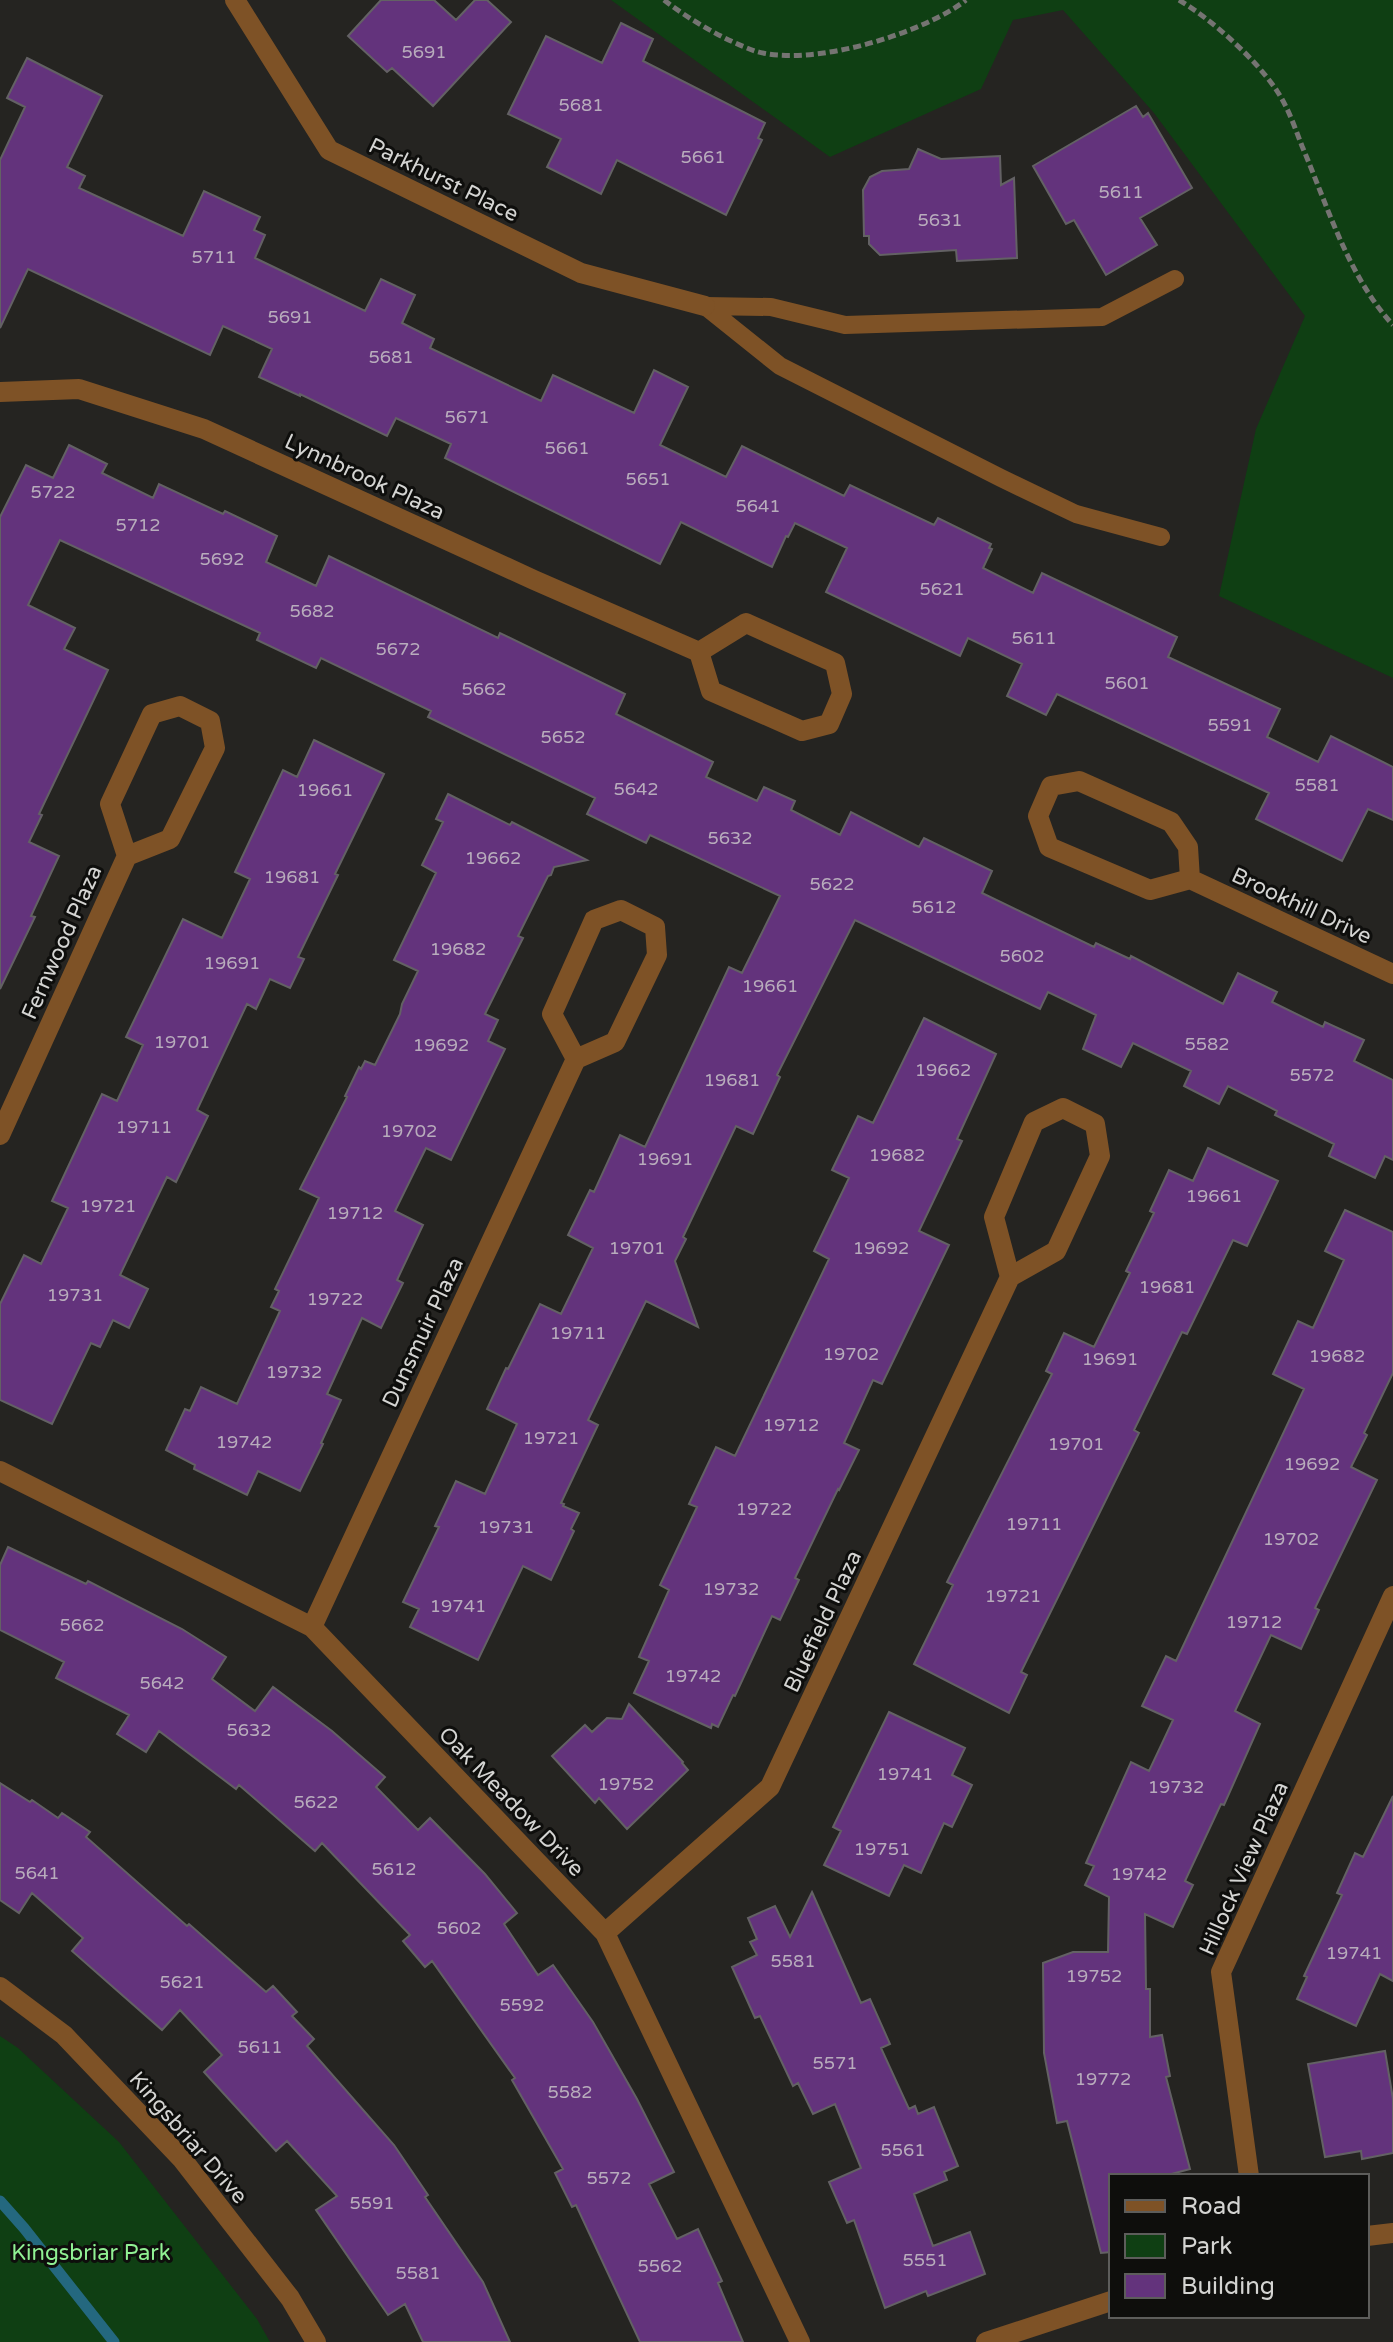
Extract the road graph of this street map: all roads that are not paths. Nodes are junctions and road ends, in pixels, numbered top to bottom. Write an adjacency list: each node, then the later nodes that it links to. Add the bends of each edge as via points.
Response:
1 (235, 0): 3 (street, Parkhurst Place, via 329,150 581,273)
2 (1175, 279): 3 (lane, via 1102,317 845,325 771,307)
3 (705, 306): 5 (lane, via 780,366 1001,478 1076,514)
4 (0, 392): 6 (street, Lynnbrook Plaza, via 79,389 204,429)
5 (1161, 537)
6 (699, 652): 6 (street, via 746,623 835,663 842,694 829,724 802,731 711,691)
7 (127, 856): 7 (street, Fernwood Plaza, via 110,804 152,714 180,706 210,721 215,748 170,839); 11 (street, Fernwood Plaza)
8 (1190, 879): 8 (street, via 1188,847 1171,822 1079,781 1051,786 1038,816 1049,847 1150,890); 9 (street, Brookhill Drive)
9 (1393, 974)
10 (576, 1059): 10 (street, via 552,1014 594,920 621,910 655,927 657,955 615,1042); 15 (street, Dunsmuir Plaza)
11 (0, 1135)
12 (1010, 1277): 12 (street, via 994,1217 1034,1122 1063,1108 1095,1124 1100,1156 1056,1251); 16 (street, Bluefield Plaza, via 770,1787)
13 (0, 1471): 15 (street, Oak Meadow Drive)
14 (1393, 1596): 18 (street, Hillock View Plaza, via 1221,1972)
15 (312, 1627): 16 (street, Oak Meadow Drive)
16 (605, 1933): 23 (street, Oak Meadow Drive)
17 (0, 1987): 22 (street, Kingsbriar Drive, via 64,2035 182,2159 290,2298)
18 (1249, 2174)
19 (1393, 2233): 20 (street)
20 (1369, 2236)
21 (1109, 2302): 24 (street)
22 (316, 2342)
23 (800, 2342)
24 (986, 2342)

